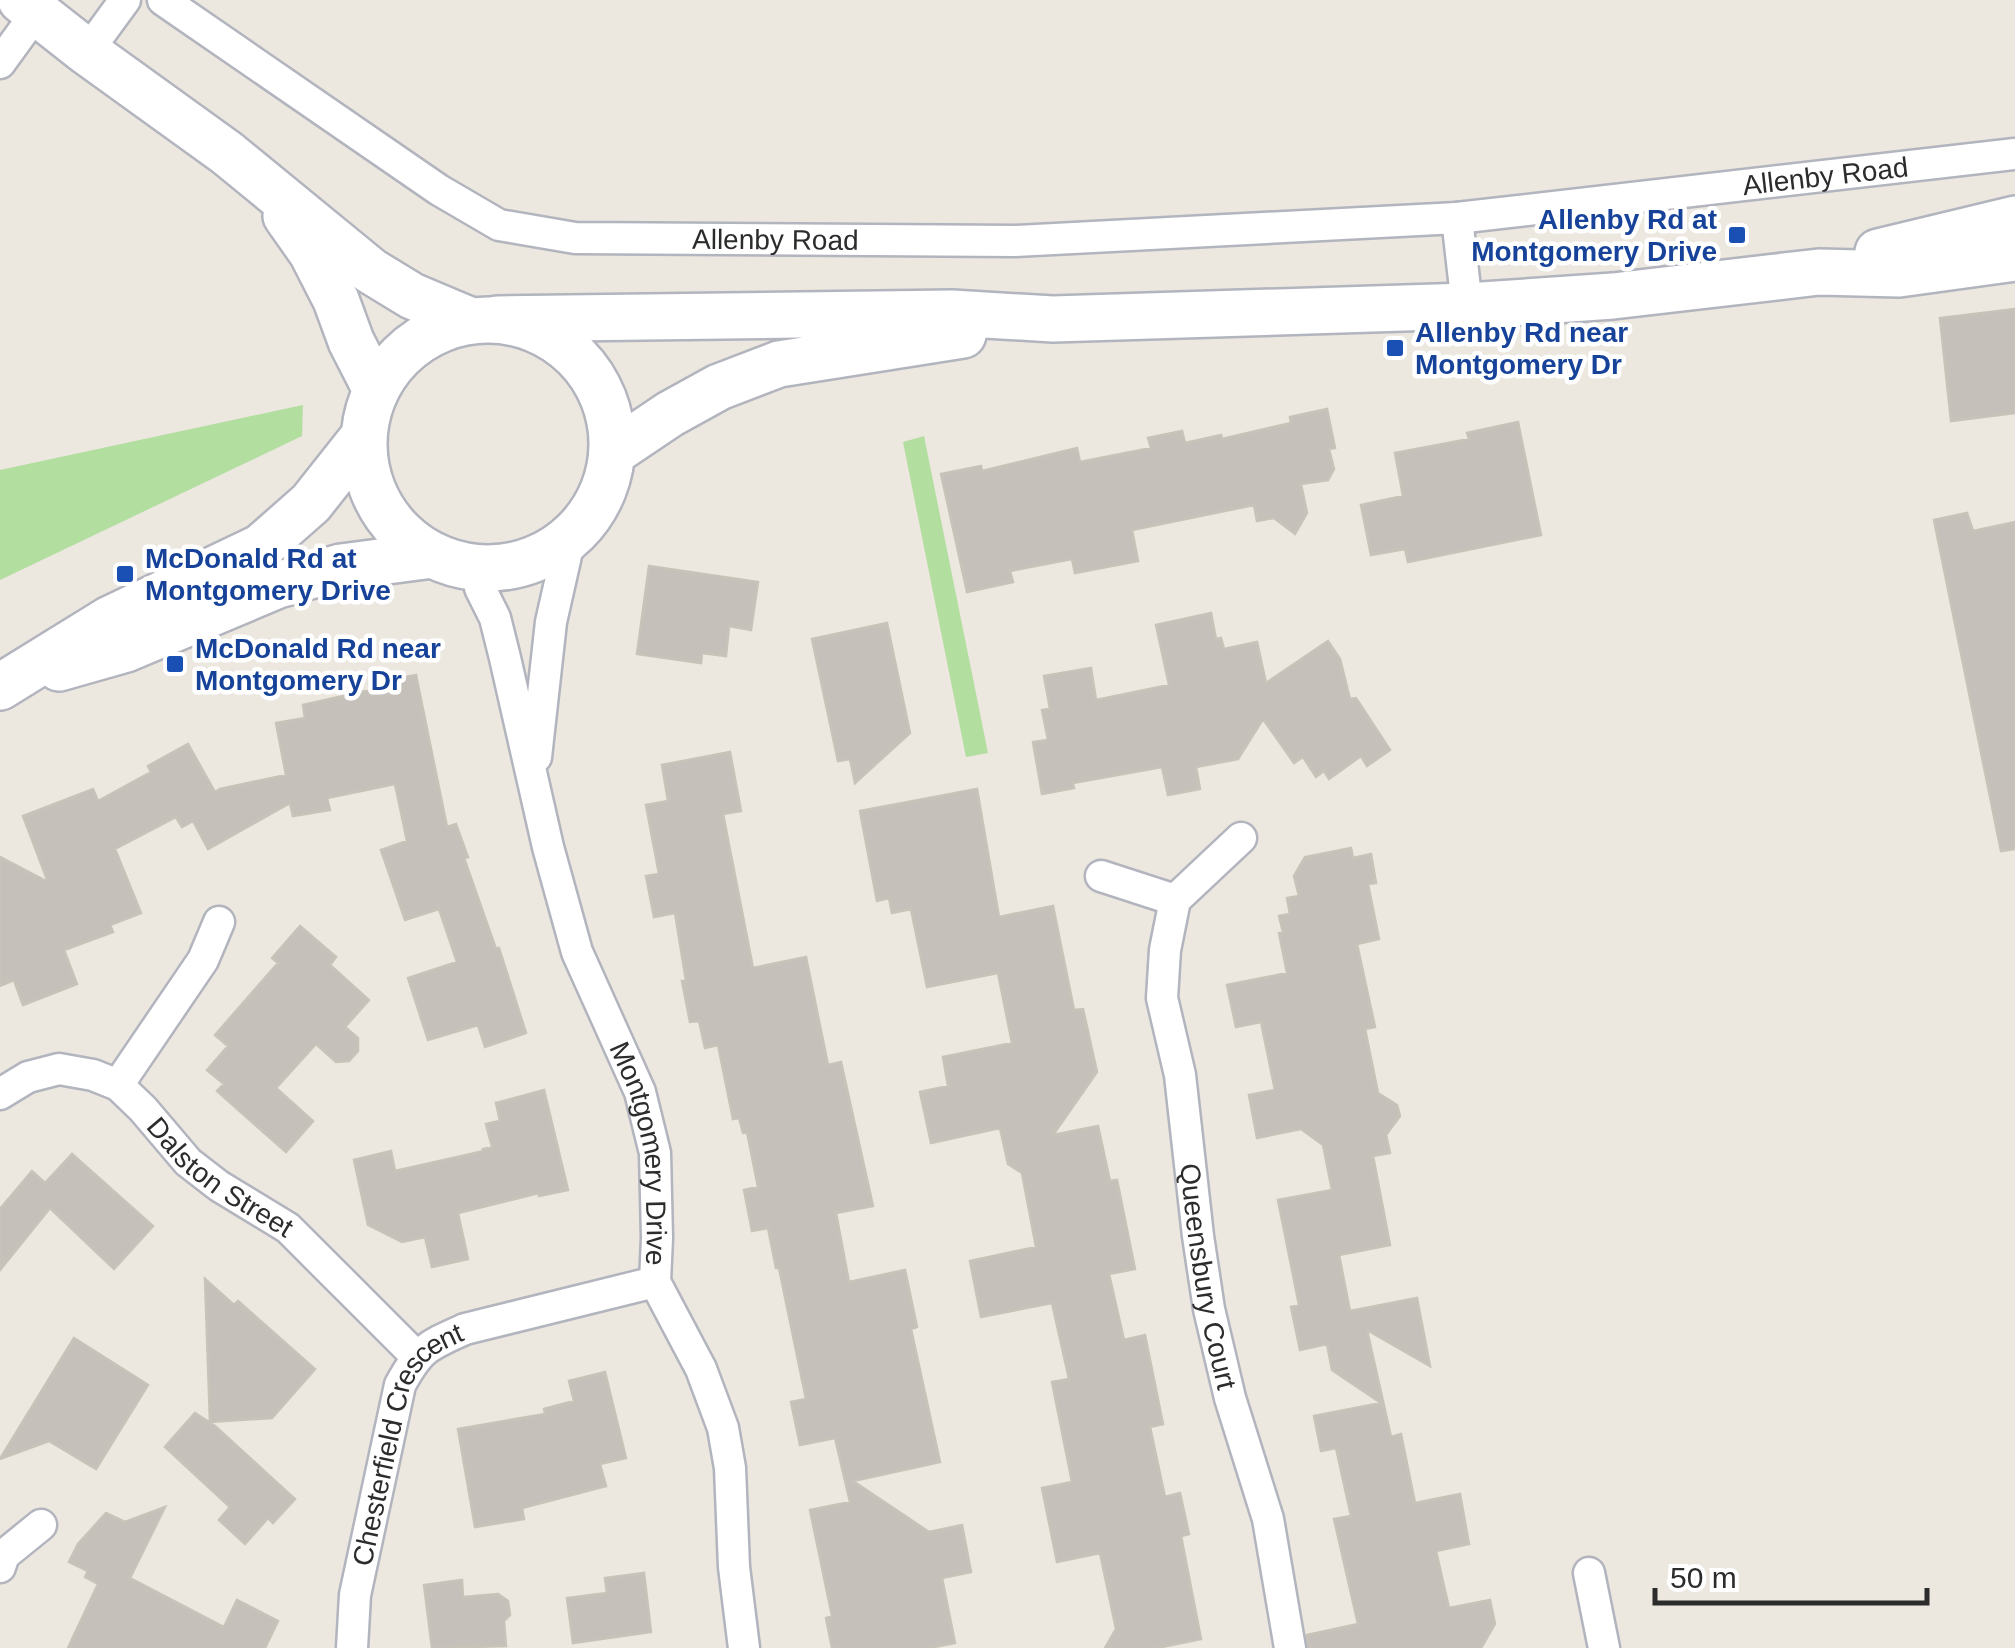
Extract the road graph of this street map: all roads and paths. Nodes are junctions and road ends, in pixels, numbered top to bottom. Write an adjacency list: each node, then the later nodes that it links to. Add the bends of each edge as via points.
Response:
1 (125, 0): 4 (street)
2 (163, 0): 8 (street, Allenby Road, via 499,225 575,238 1015,241)
3 (29, 6): 4 (main road); 5 (street)
4 (87, 52): 7 (main road)
5 (0, 63)
6 (2015, 154): 8 (street, Allenby Road)
7 (268, 189): 14 (main road, via 412,296); 15 (main road, via 312,253)
8 (1457, 218): 12 (street)
9 (2015, 219): 11 (main road)
10 (2015, 258): 11 (main road, via 1899,274)
11 (1819, 272): 12 (main road)
12 (1467, 306): 13 (main road)
13 (1053, 319): 14 (main road, via 952,313); 17 (main road, via 780,364 719,386)
14 (483, 320): 15 (main road, via 420,340 399,356); 17 (main road, via 535,328 568,349 594,379 608,414)
15 (376, 390): 16 (main road)
16 (364, 436): 19 (main road, via 367,472 380,506 403,534); 21 (main road, via 311,503 261,547 110,619)
17 (612, 453): 18 (main road, via 591,514)
18 (570, 538): 20 (main road, via 543,556); 22 (street, Montgomery Drive, via 551,622)
19 (433, 554): 20 (main road); 21 (main road, via 341,567 278,585 126,649)
20 (480, 568): 22 (street, Montgomery Drive)
21 (3, 685)
22 (534, 782): 29 (street, Montgomery Drive, via 577,952 648,1122 655,1152)
23 (1241, 838): 25 (street)
24 (1101, 876): 25 (street)
25 (1175, 900): 36 (street, Queensbury Court, via 1162,998 1180,1075 1200,1254 1230,1398 1268,1519)
26 (220, 922): 27 (street, via 203,960)
27 (118, 1085): 28 (street, Dalston Street, via 59,1070 28,1077); 30 (street, Dalston Street, via 188,1162 288,1228)
28 (0, 1094)
29 (655, 1282): 30 (street, Chesterfield Crescent, via 465,1329); 35 (street, Montgomery Drive, via 723,1428)
30 (416, 1356): 34 (street, Chesterfield Crescent, via 400,1385 355,1595)
31 (42, 1526): 32 (street)
32 (1, 1557)
33 (1589, 1573): 37 (street)
34 (352, 1648)
35 (744, 1648)
36 (1290, 1648)
37 (1604, 1648)

